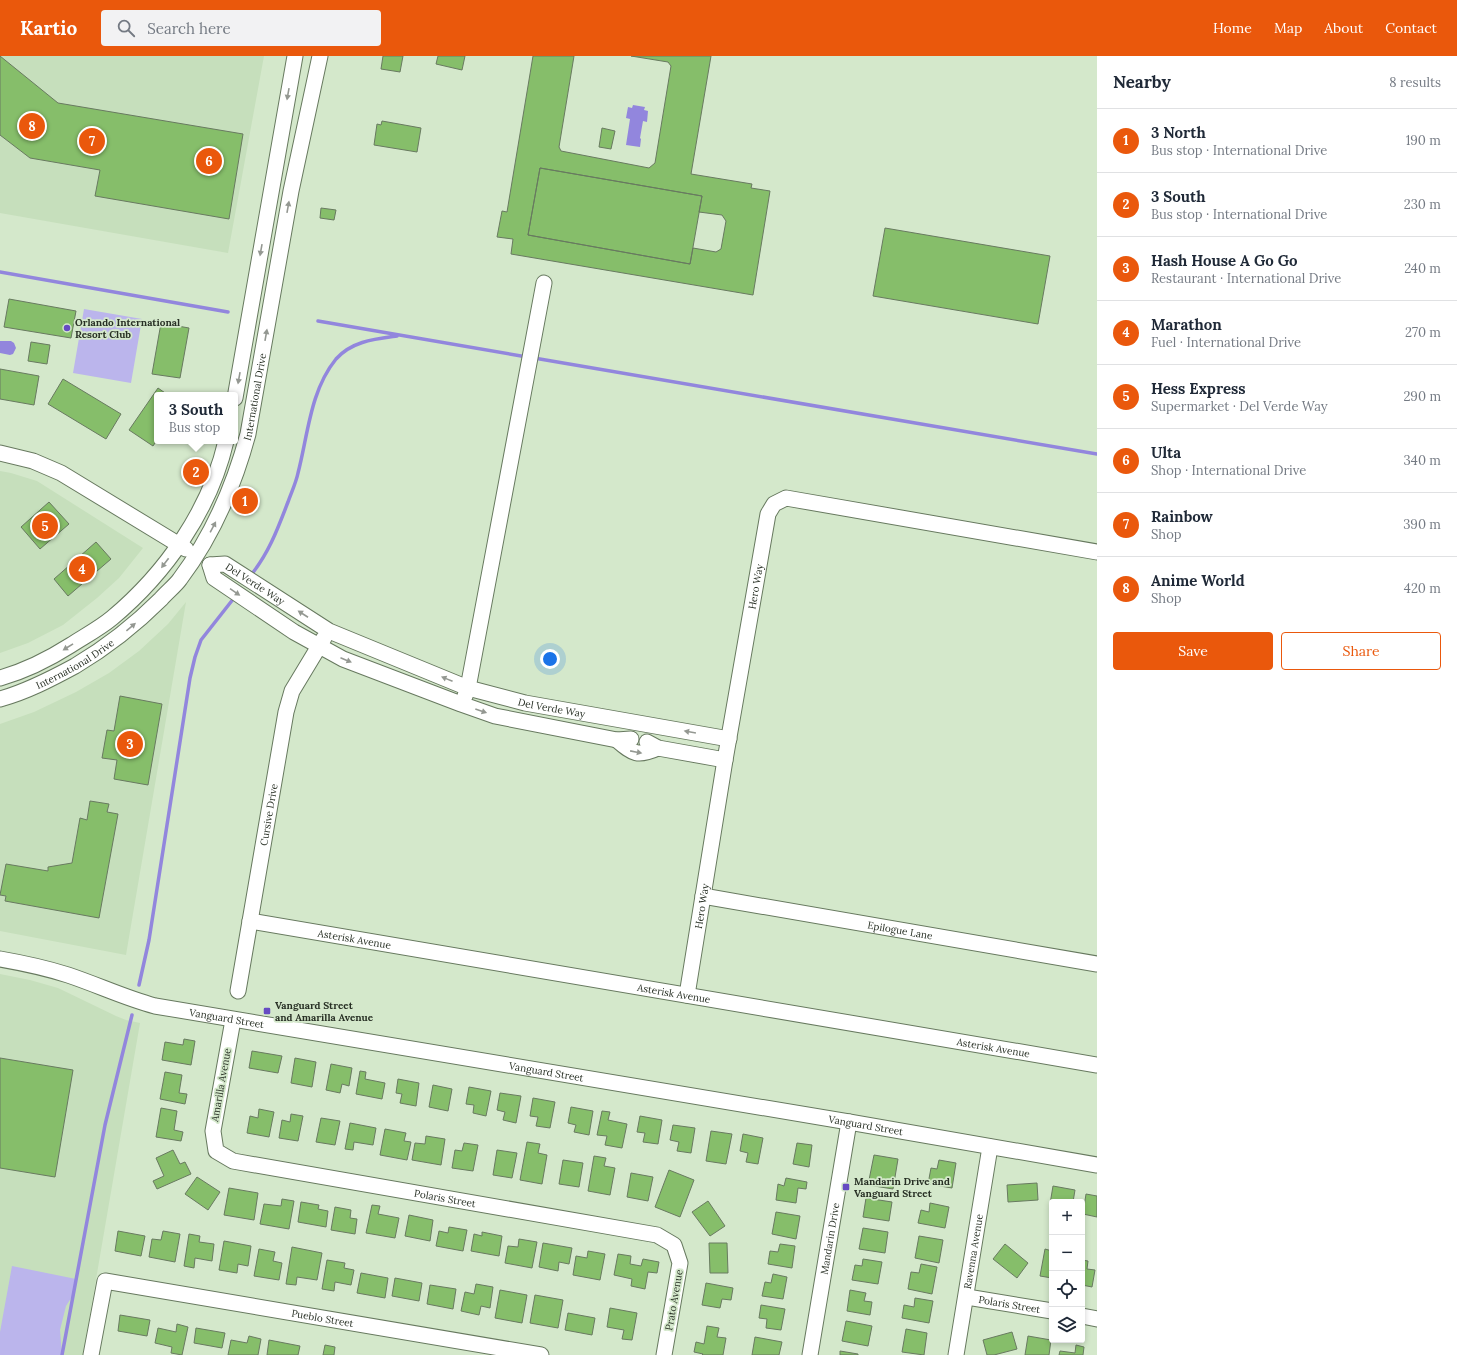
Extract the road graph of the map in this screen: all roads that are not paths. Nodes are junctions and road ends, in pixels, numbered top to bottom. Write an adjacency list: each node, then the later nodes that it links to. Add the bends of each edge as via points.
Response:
1 (295, 56): 4 (street, International Drive, one-way to 4)
2 (320, 56): 9 (street, International Drive, one-way to 2, via 226,501 240,465 248,434 291,191)
3 (544, 283): 14 (street)
4 (236, 392)
5 (225, 444): 7 (street, International Drive, via 208,492)
6 (0, 453): 7 (street, via 33,461 61,473)
7 (179, 544): 9 (street); 13 (street, International Drive, one-way to 13, via 162,568 111,618 56,654)
8 (1097, 552): 18 (street, Hero Way, via 786,498 774,504 768,514)
9 (197, 555): 10 (street); 15 (street, International Drive, one-way to 9, via 17,694 86,660 131,628 179,580)
10 (210, 565): 11 (street, Del Verde Way, one-way to 10, via 225,564); 12 (street, Del Verde Way, one-way to 12, via 214,578 294,632)
11 (329, 631): 12 (street, Cursive Drive); 14 (street, Del Verde Way, one-way to 11)
12 (320, 646): 16 (street, Del Verde Way, one-way to 16, via 343,659); 22 (street, Cursive Drive, via 292,691 286,712)
13 (0, 678)
14 (468, 688): 16 (street); 17 (street, Del Verde Way, via 525,703)
15 (0, 699)
16 (461, 704): 19 (street, Del Verde Way, one-way to 19, via 495,716)
17 (621, 720): 18 (street, Del Verde Way, one-way to 17); 19 (street)
18 (728, 739): 20 (street, Hero Way)
19 (624, 740): 20 (street, Del Verde Way, one-way to 20, via 630,751 645,754 652,745)
20 (725, 760): 21 (street, Hero Way)
21 (703, 896): 24 (street, Epilogue Lane); 26 (street, Hero Way)
22 (250, 921): 25 (street, Cursive Drive); 26 (street, Asterisk Avenue)
23 (0, 959): 27 (street, Vanguard Street, via 23,962 69,975 155,1006)
24 (1097, 964)
25 (238, 991)
26 (687, 995): 28 (street, Asterisk Avenue)
27 (233, 1020): 29 (street, Vanguard Street); 31 (street, Amarilla Avenue, via 213,1131)
28 (1097, 1065)
29 (849, 1122): 30 (street, Vanguard Street); 42 (street, Mandarin Drive)
30 (990, 1147): 32 (street, Vanguard Street); 34 (street, Ravenna Avenue)
31 (216, 1151): 33 (street, Polaris Street, via 234,1161 656,1235)
32 (1097, 1166)
33 (674, 1245): 41 (street, Prato Avenue, via 680,1263)
34 (967, 1297): 35 (street, Polaris Street); 43 (street, Ravenna Avenue)
35 (1049, 1311)
36 (1085, 1317): 37 (street)
37 (1097, 1319)
38 (522, 1353): 39 (street, Pueblo Street, via 105,1281); 40 (street, Pueblo Street)
39 (91, 1355)
40 (541, 1355)
41 (664, 1355)
42 (810, 1355)
43 (956, 1355)

